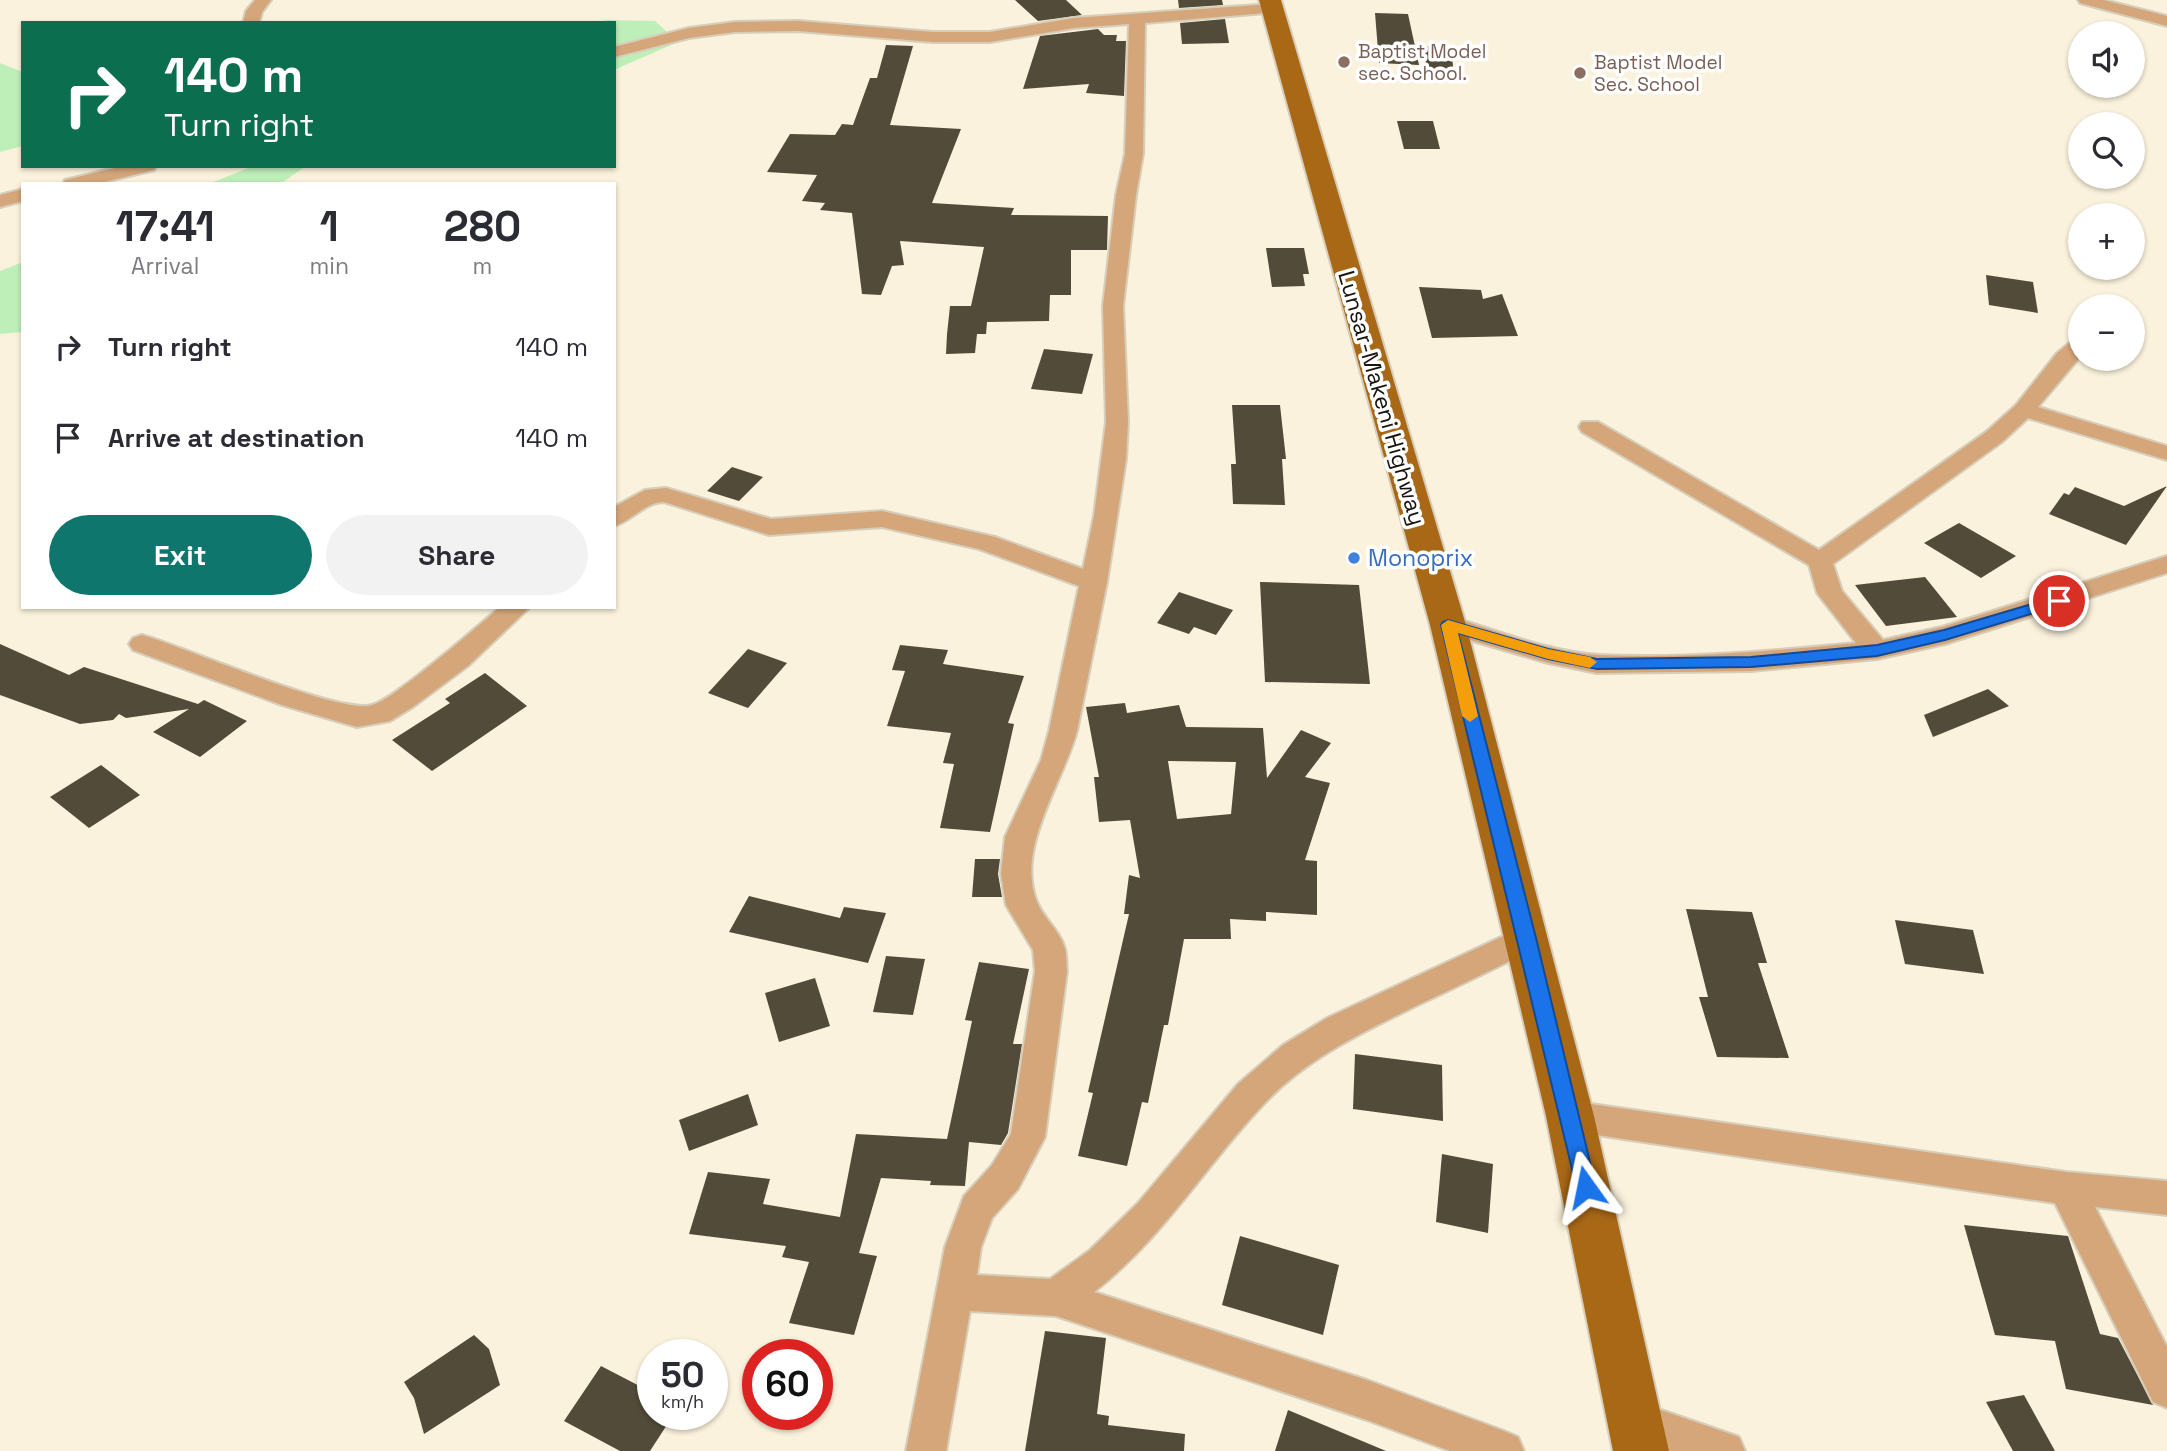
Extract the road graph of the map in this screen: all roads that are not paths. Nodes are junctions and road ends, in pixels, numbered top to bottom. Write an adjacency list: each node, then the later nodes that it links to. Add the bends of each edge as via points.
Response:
1 (263, 0): 5 (street)
2 (2085, 0): 6 (street)
3 (1271, 4): 4 (street); 21 (main road, Lunsar-Makeni Highway)
4 (1137, 20): 7 (street, via 1074,23 990,37 735,27); 19 (street, via 1134,155 1113,306 1117,422)
5 (252, 21)
6 (2167, 21)
7 (616, 51)
8 (139, 168): 9 (street)
9 (80, 182)
10 (21, 196): 11 (street)
11 (0, 201)
12 (2068, 356): 13 (street)
13 (2024, 410): 15 (street); 17 (street, via 1994,437)
14 (1590, 427): 17 (street)
15 (2167, 453)
16 (616, 517): 19 (street, via 654,495 769,527 882,519 986,543)
17 (1820, 561): 23 (street, via 1830,593)
18 (2167, 564): 23 (street, via 1959,631)
19 (1094, 582): 28 (street, via 1055,760 1020,837 1017,862 1022,905 1049,948 1051,971 1028,1137 1005,1177 977,1208)
20 (515, 609): 22 (street, via 403,700 380,713 357,717)
21 (1448, 625): 23 (street, via 1597,664 1751,662); 24 (main road, Lunsar-Makeni Highway)
22 (142, 644)
23 (1877, 650)
24 (1527, 938): 25 (main road, Lunsar-Makeni Highway); 29 (street, via 1339,1028 1294,1055 1250,1095 1151,1216)
25 (1570, 1116): 26 (street); 31 (main road, Lunsar-Makeni Highway)
26 (2066, 1188): 27 (street); 30 (street)
27 (2167, 1198)
28 (954, 1292): 29 (street); 32 (street)
29 (1056, 1298): 33 (street, via 1367,1400)
30 (2167, 1388)
31 (1638, 1436): 34 (street)
32 (926, 1451)
33 (1504, 1451)
34 (1725, 1451)

